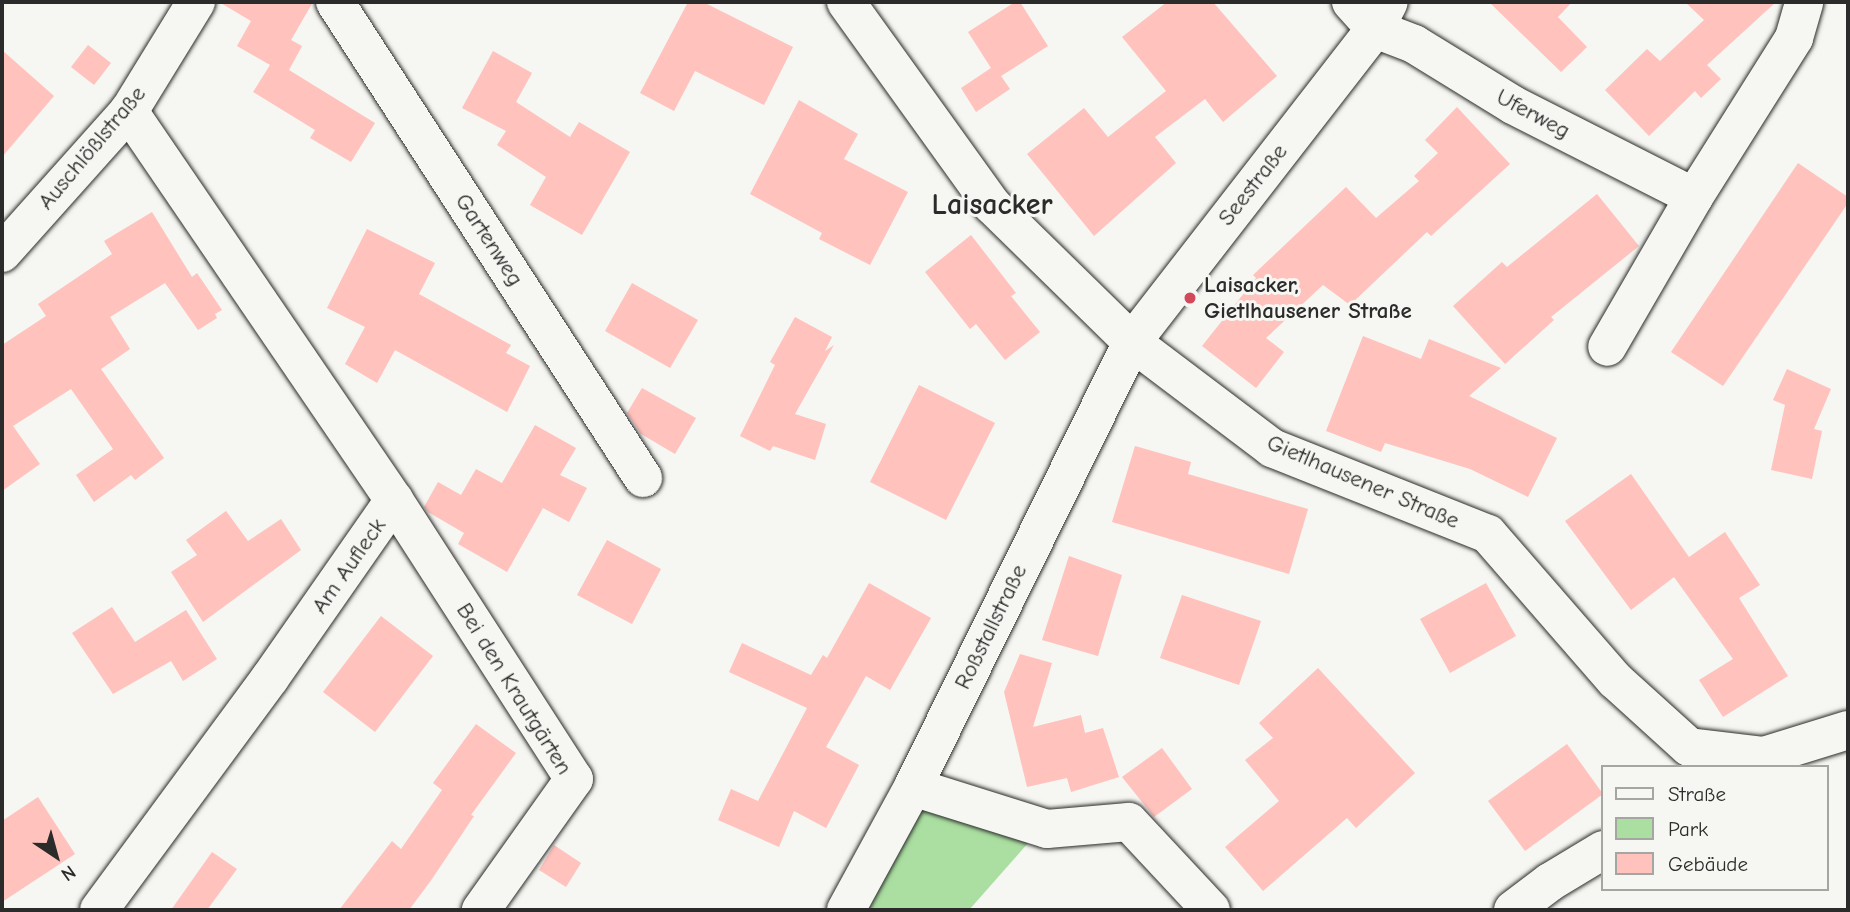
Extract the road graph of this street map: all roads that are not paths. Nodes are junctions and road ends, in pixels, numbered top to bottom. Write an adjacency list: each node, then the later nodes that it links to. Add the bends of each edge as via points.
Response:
1 (196, 2): 6 (street, Auschlößlstraße)
2 (335, 2): 11 (street, Gartenweg)
3 (846, 2): 9 (street, Gietlhausener Straße, via 992,205)
4 (1804, 2): 7 (street, via 1794,38)
5 (1372, 11): 7 (street, Uferweg, via 1413,44 1513,105); 9 (street, Seestraße)
6 (129, 111): 8 (street, Auschlößlstraße); 12 (street, Am Aufleck)
7 (1694, 197): 10 (street)
8 (2, 253)
9 (1132, 342): 14 (street, Gietlhausener Straße, via 1272,447 1488,534 1615,680 1689,747); 15 (street, Roßstallstraße)
10 (1606, 347)
11 (643, 478)
12 (394, 500): 17 (street, Am Aufleck, via 205,769); 18 (street, Bei den Krautgärten, via 574,779)
13 (1848, 730): 14 (street, Gietlhausener Straße)
14 (1755, 762)
15 (913, 787): 19 (street, Roßstallstraße); 20 (street, via 1047,829 1129,822)
16 (1602, 851): 21 (street)
17 (99, 910)
18 (481, 910)
19 (846, 910)
20 (1211, 910)
21 (1513, 910)

